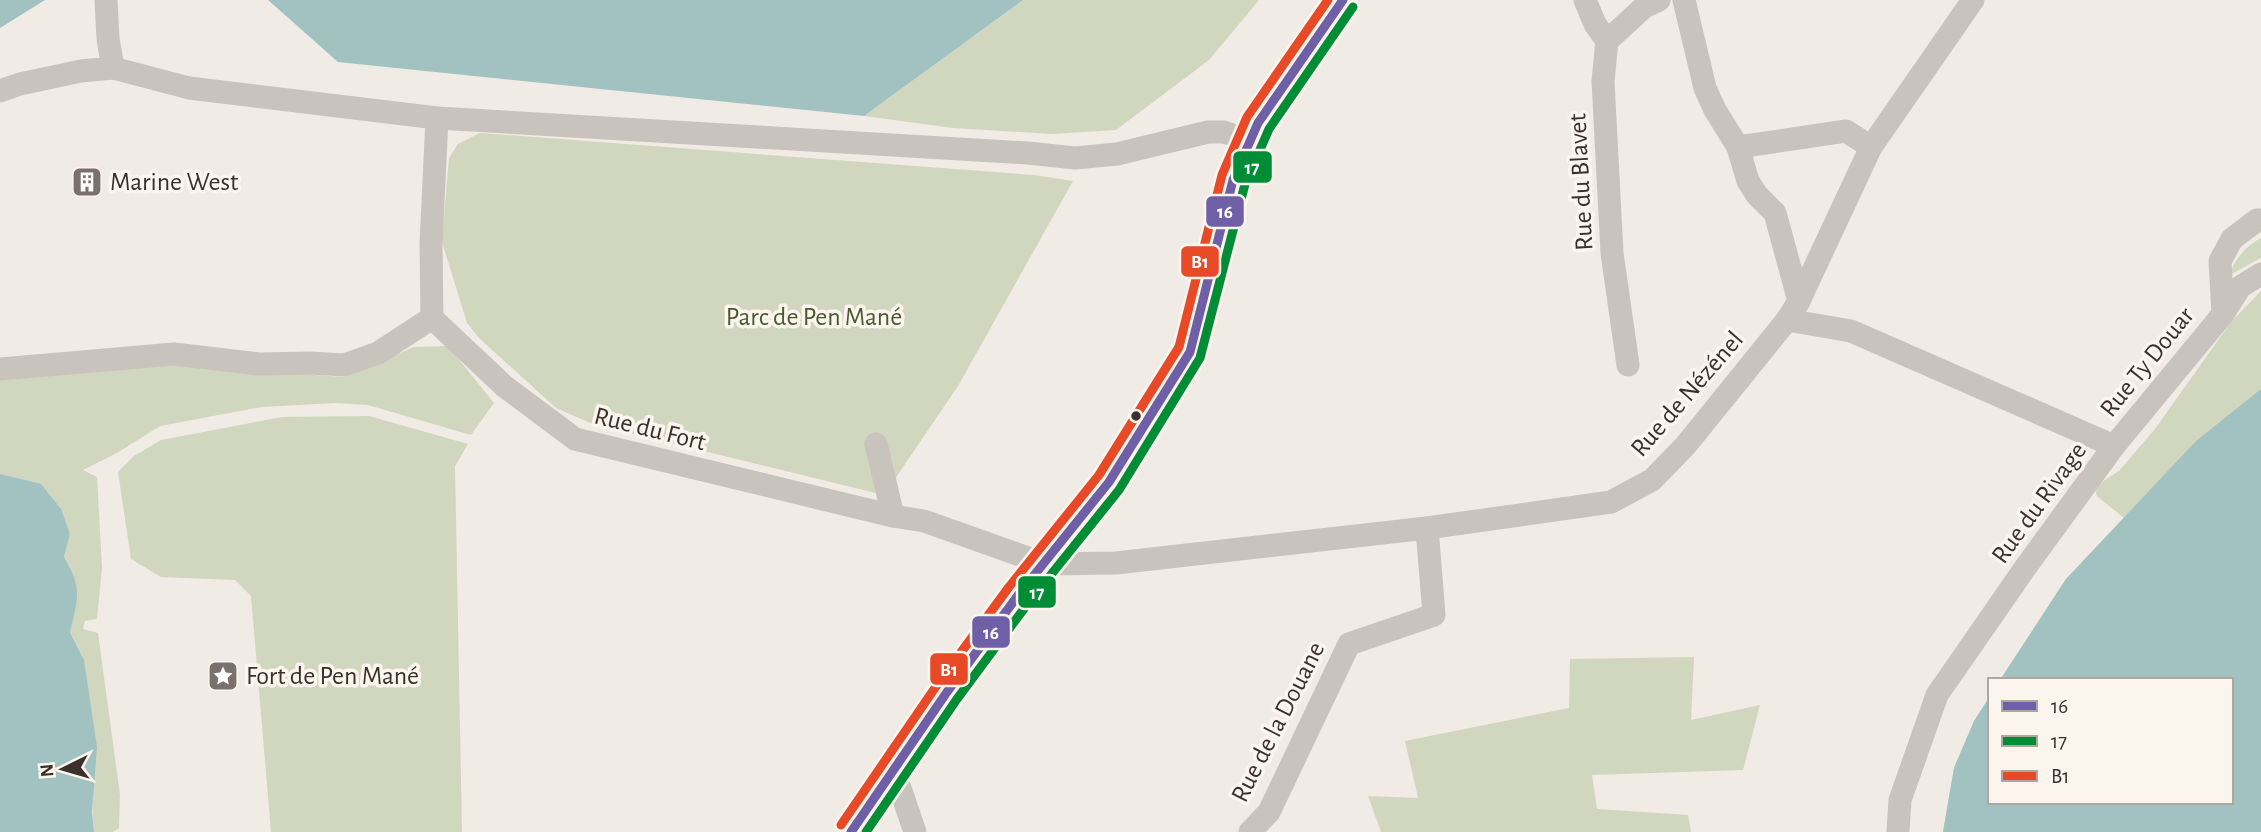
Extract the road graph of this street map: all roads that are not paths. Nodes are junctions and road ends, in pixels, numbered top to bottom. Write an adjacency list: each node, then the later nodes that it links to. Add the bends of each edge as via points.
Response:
1 (106, 0): 8 (street)
2 (1343, 0): 11 (street)
3 (1585, 0): 7 (street)
4 (1659, 0): 7 (street, via 1644,7)
5 (1684, 0): 12 (street, via 1705,88)
6 (1973, 0): 13 (street, Rue de Nézénel)
7 (1607, 41): 19 (street, Rue du Blavet, via 1603,82 1612,253)
8 (113, 68): 9 (street); 10 (street, via 189,88)
9 (0, 91)
10 (437, 118): 11 (street, via 1074,158 1117,154 1208,132); 18 (street)
11 (1250, 141): 25 (street, via 1233,180 1190,352 1109,482)
12 (1738, 147): 13 (street, via 1846,131); 16 (street, via 1748,181 1775,213)
13 (1871, 147): 16 (street, Rue de Nézénel)
14 (2261, 220): 17 (street, Rue Ty Douar, via 2232,239 2220,261)
15 (2261, 274): 17 (street, Rue Ty Douar, via 2240,287)
16 (1793, 311): 22 (street, Rue du Rivage, via 1851,331); 24 (street, Rue de Nézénel, via 1686,445 1652,480 1611,502)
17 (2223, 314): 22 (street, Rue Ty Douar)
18 (432, 318): 20 (street, via 377,353 344,365 259,365 174,354); 23 (street, Rue du Fort, via 504,386 575,439)
19 (1628, 365)
20 (0, 369)
21 (876, 444): 23 (street)
22 (2115, 446): 30 (street, Rue du Rivage, via 1937,695 1899,800)
23 (893, 516): 25 (street, Rue du Fort, via 924,521)
24 (1427, 528): 25 (street, Rue de Nézénel, via 1116,562); 29 (street, Rue de la Douane, via 1434,615 1349,644 1269,813)
25 (1045, 564): 26 (street)
26 (890, 775): 27 (street); 28 (street, via 900,788)
27 (851, 832)
28 (915, 832)
29 (1250, 832)
30 (1898, 832)

